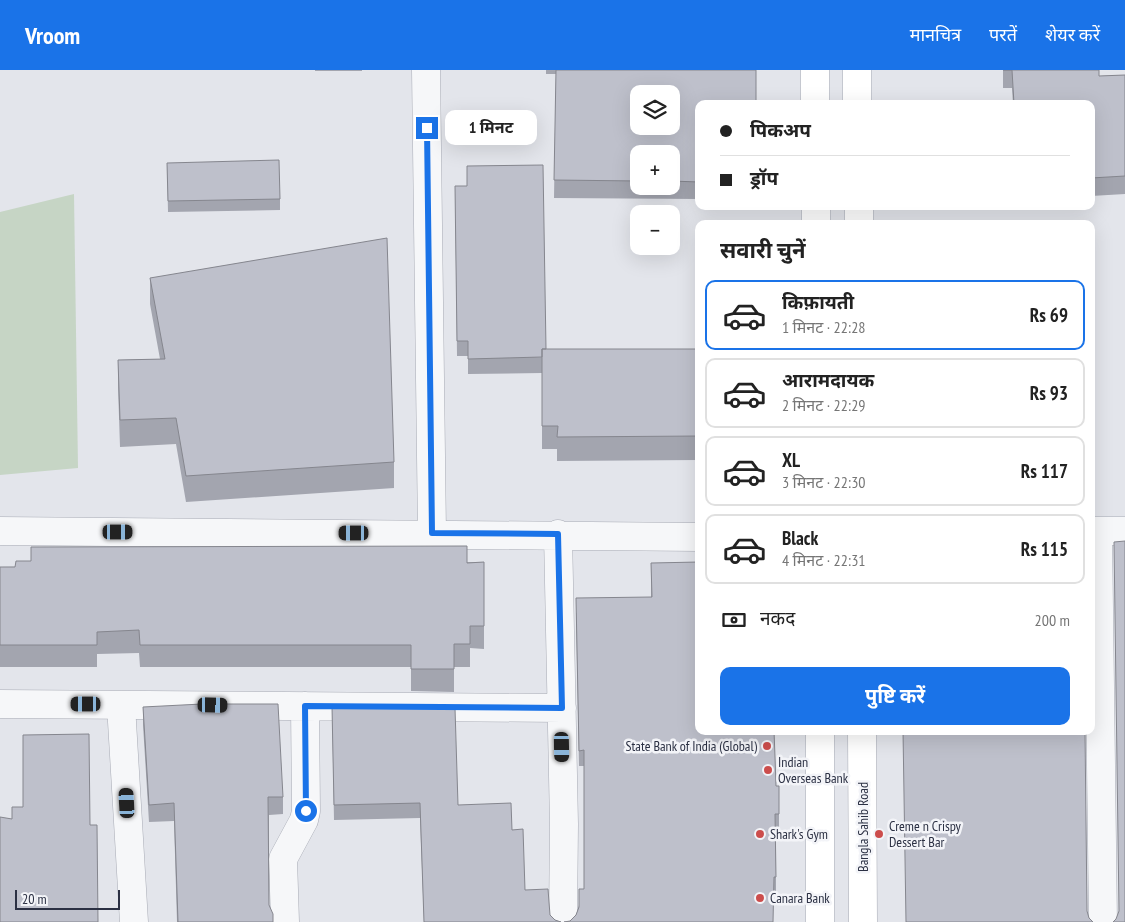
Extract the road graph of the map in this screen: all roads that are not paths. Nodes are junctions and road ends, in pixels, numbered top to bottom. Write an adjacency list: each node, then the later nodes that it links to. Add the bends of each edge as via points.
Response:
1 (426, 70): 9 (street)
2 (815, 70): 4 (street)
3 (857, 70): 5 (street)
4 (815, 100)
5 (857, 100)
6 (0, 531): 9 (street)
7 (1095, 531): 8 (street); 18 (street)
8 (1125, 531)
9 (432, 533): 10 (street)
10 (558, 534): 11 (street); 15 (street)
11 (695, 537)
12 (0, 704): 13 (street)
13 (121, 704): 14 (street); 19 (street)
14 (305, 706): 15 (street); 20 (street, via 306,811 283,858)
15 (562, 708): 21 (street)
16 (820, 735): 22 (street)
17 (862, 735): 23 (street, Bangla Sahib Road)
18 (1114, 884): 24 (street)
19 (134, 922)
20 (285, 922)
21 (563, 922)
22 (820, 922)
23 (863, 922)
24 (1102, 922)

